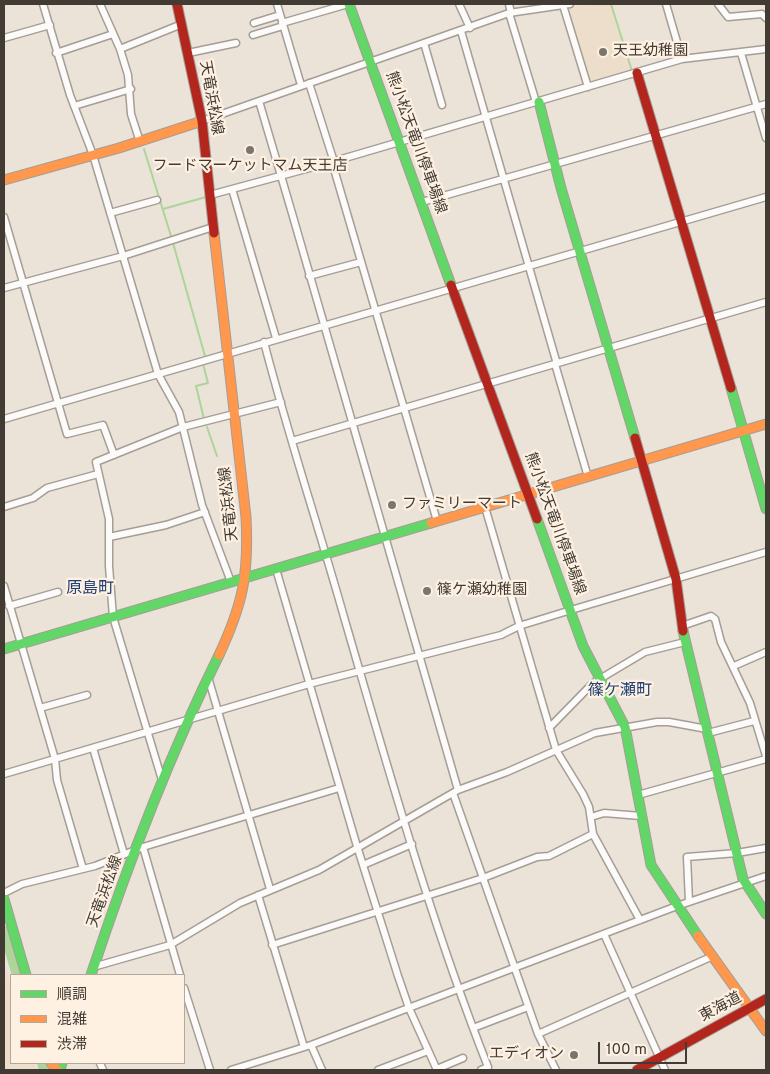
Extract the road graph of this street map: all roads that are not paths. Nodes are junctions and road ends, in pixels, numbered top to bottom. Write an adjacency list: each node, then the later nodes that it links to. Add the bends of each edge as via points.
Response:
1 (43, 4): 17 (street)
2 (100, 4): 20 (street)
3 (177, 4): 15 (main road, 天竜浜松線)
4 (277, 4): 12 (street)
5 (349, 4): 16 (street); 31 (main road, 熊小松天竜川停車場線)
6 (458, 4): 18 (street)
7 (509, 4): 11 (street)
8 (567, 4): 11 (street); 35 (street)
9 (666, 4): 30 (street)
10 (718, 4): 13 (street, via 728,16 762,14)
11 (510, 13): 18 (street); 38 (street)
12 (280, 15): 14 (street); 16 (street)
13 (766, 18)
14 (254, 23)
15 (182, 24): 26 (street); 28 (main road, 天竜浜松線)
16 (283, 24): 21 (street); 34 (street)
17 (50, 25): 22 (street); 27 (street)
18 (470, 28): 19 (street)
19 (461, 31): 24 (street); 43 (street)
20 (113, 34): 26 (street); 27 (street)
21 (253, 35)
22 (4, 38)
23 (236, 43): 28 (street)
24 (424, 43): 31 (street); 40 (street)
25 (766, 48): 29 (street)
26 (120, 49): 36 (street)
27 (56, 53): 41 (street)
28 (188, 53): 44 (main road, 天竜浜松線)
29 (741, 53): 30 (street); 42 (street)
30 (682, 59): 32 (street)
31 (371, 61): 33 (street); 47 (main road, 熊小松天竜川停車場線)
32 (636, 72): 35 (street); 45 (main road)
33 (309, 83): 34 (street); 50 (street)
34 (302, 85): 37 (street)
35 (588, 87): 38 (street)
36 (130, 89): 41 (street); 48 (street, via 131,114)
37 (258, 101): 44 (street); 52 (street)
38 (537, 102): 43 (street); 51 (main road)
39 (766, 104): 42 (street)
40 (442, 105)
41 (74, 106): 49 (street)
42 (757, 106): 45 (street); 46 (street)
43 (486, 117): 47 (street); 54 (street)
44 (202, 121): 48 (main road); 56 (main road, 天竜浜松線)
45 (657, 135): 51 (street); 62 (main road)
46 (766, 138)
47 (400, 141): 50 (street); 59 (main road, 熊小松天竜川停車場線)
48 (140, 142): 49 (main road)
49 (93, 155): 53 (main road); 60 (street)
50 (333, 162): 52 (street); 66 (street)
51 (555, 164): 54 (street); 64 (main road)
52 (281, 176): 55 (street); 68 (street)
53 (4, 180)
54 (505, 180): 59 (street); 67 (street)
55 (232, 190): 56 (street); 76 (street)
56 (210, 196): 63 (main road, 天竜浜松線)
57 (766, 197): 62 (street)
58 (157, 200): 60 (street)
59 (422, 202): 71 (main road, 熊小松天竜川停車場線)
60 (110, 213): 65 (street)
61 (4, 217): 69 (street)
62 (682, 222): 64 (street); 74 (main road)
63 (213, 227): 65 (street); 79 (main road, 天竜浜松線)
64 (581, 252): 67 (street); 78 (main road)
65 (123, 256): 69 (street); 81 (street)
66 (361, 262): 68 (street); 73 (street)
67 (531, 266): 71 (street); 80 (street)
68 (309, 276): 75 (street)
69 (23, 283): 70 (street); 84 (street)
70 (4, 288)
71 (454, 289): 73 (street); 82 (main road, 熊小松天竜川停車場線)
72 (766, 302): 74 (street)
73 (376, 312): 75 (street); 85 (street)
74 (710, 320): 78 (street); 91 (main road)
75 (323, 327): 76 (street); 88 (street)
76 (276, 338): 77 (street)
77 (264, 342): 79 (street); 83 (street)
78 (610, 349): 80 (street); 94 (main road)
79 (228, 353): 81 (street); 86 (main road, 天竜浜松線)
80 (556, 364): 82 (street); 96 (street)
81 (158, 374): 84 (street); 90 (street, via 179,412)
82 (488, 384): 85 (street); 97 (main road, 熊小松天竜川停車場線)
83 (281, 402): 86 (street); 92 (street)
84 (58, 403): 87 (street); 93 (street, via 67,434 103,426)
85 (405, 409): 88 (street); 102 (street)
86 (235, 415): 90 (street); 108 (main road, 天竜浜松線, via 248,545)
87 (4, 419)
88 (352, 424): 92 (street); 104 (street)
89 (766, 424): 91 (main road)
90 (183, 427): 93 (street); 101 (street)
91 (744, 431): 94 (main road); 100 (main road)
92 (292, 442): 106 (street)
93 (114, 455): 95 (street, via 96,462)
94 (642, 461): 96 (main road); 109 (main road)
95 (98, 474): 98 (street, via 47,488 33,498); 103 (street, via 109,519)
96 (588, 477): 97 (main road)
97 (528, 495): 99 (main road); 114 (main road, 熊小松天竜川停車場線)
98 (4, 507)
99 (485, 507): 102 (main road); 116 (street)
100 (766, 509)
101 (205, 512): 103 (street, via 166,525); 110 (street)
102 (437, 521): 104 (main road)
103 (109, 536): 115 (street)
104 (385, 537): 106 (main road); 122 (street)
105 (766, 552): 109 (street)
106 (326, 554): 107 (main road); 124 (street)
107 (276, 569): 108 (main road); 127 (street)
108 (246, 577): 110 (main road); 125 (main road, 天竜浜松線, via 228,636)
109 (676, 579): 114 (street); 117 (main road)
110 (231, 582): 115 (main road)
111 (4, 586): 113 (street)
112 (58, 592): 113 (street)
113 (10, 606): 119 (street)
114 (571, 610): 116 (street); 126 (main road, 熊小松天竜川停車場線, via 584,646)
115 (113, 617): 119 (main road); 135 (street)
116 (519, 626): 122 (street, via 501,635); 134 (street)
117 (682, 626): 118 (main road); 123 (street, via 711,616)
118 (685, 642): 126 (street, via 645,652); 136 (main road)
119 (21, 644): 120 (main road); 129 (street)
120 (4, 649)
121 (766, 652): 123 (street)
122 (417, 655): 124 (street); 145 (street)
123 (734, 666): 132 (street)
124 (360, 672): 127 (street); 150 (street)
125 (208, 677): 130 (street); 131 (main road, 天竜浜松線)
126 (601, 678): 133 (main road, 熊小松天竜川停車場線); 134 (street)
127 (309, 684): 130 (street); 144 (street)
128 (87, 696): 129 (street)
129 (40, 708): 140 (street)
130 (218, 711): 131 (street); 147 (street)
131 (187, 721): 135 (street); 143 (main road, 天竜浜松線)
132 (754, 721): 136 (street); 139 (street)
133 (625, 727): 136 (street, via 669,722); 138 (street, via 595,733); 146 (main road, 熊小松天竜川停車場線)
134 (550, 728): 138 (street)
135 (148, 731): 137 (street); 143 (street)
136 (707, 731): 141 (main road)
137 (93, 748): 140 (street); 157 (street)
138 (556, 750): 145 (street); 149 (street, via 583,794)
139 (766, 757): 141 (street)
140 (55, 759): 142 (street); 159 (street, via 57,780)
141 (718, 773): 146 (street); 156 (main road)
142 (4, 774)
143 (162, 781): 154 (main road, 天竜浜松線)
144 (340, 788): 147 (street); 153 (street)
145 (456, 791): 150 (street); 161 (street)
146 (638, 795): 148 (main road, 熊小松天竜川停車場線)
147 (249, 815): 154 (street); 163 (street)
148 (641, 816): 149 (street, via 604,813); 169 (main road, 熊小松天竜川停車場線, via 652,866)
149 (591, 817): 151 (street)
150 (405, 819): 152 (street); 153 (street)
151 (593, 834): 161 (street, via 549,856 537,857); 172 (street)
152 (412, 844): 158 (street); 166 (street)
153 (357, 847): 158 (street); 163 (street, via 318,870)
154 (140, 848): 157 (street); 174 (street); 178 (main road, 天竜浜松線)
155 (766, 848): 156 (street)
156 (737, 853): 162 (main road); 168 (street, via 687,857)
157 (124, 854): 159 (street)
158 (363, 865): 170 (street)
159 (83, 869): 164 (street, via 22,884)
160 (766, 876): 162 (street)
161 (483, 878): 166 (street); 177 (street)
162 (746, 883): 168 (street); 171 (main road)
163 (270, 889): 165 (street)
164 (4, 893)
165 (258, 894): 174 (street); 175 (street)
166 (428, 896): 170 (street); 181 (street)
167 (4, 899): 179 (main road)
168 (689, 902): 169 (street)
169 (677, 906): 172 (street); 176 (main road, 熊小松天竜川停車場線)
170 (378, 911): 175 (street); 186 (street)
171 (766, 914)
172 (640, 920): 173 (street)
173 (604, 934): 177 (street); 183 (street)
174 (170, 945): 178 (street); 180 (street)
175 (272, 945): 191 (street)
176 (712, 956): 183 (street); 187 (main road, 熊小松天竜川停車場線)
177 (515, 968): 181 (street); 185 (street)
178 (92, 971)
179 (26, 974)
180 (180, 974)
181 (459, 990): 186 (street); 188 (street)
182 (185, 991): 195 (street)
183 (631, 992): 190 (street); 194 (street)
184 (766, 999): 187 (main road, 東海道)
185 (528, 1007): 188 (street); 190 (street)
186 (409, 1008): 191 (street); 192 (street)
187 (750, 1008): 189 (main road, 熊小松天竜川停車場線); 194 (main road, 東海道)
188 (473, 1028): 200 (street, via 488,1067)
189 (766, 1031)
190 (538, 1034): 201 (street)
191 (308, 1046): 196 (street); 197 (street)
192 (428, 1051): 198 (street); 199 (street)
193 (463, 1058): 199 (street)
194 (659, 1058): 202 (main road, 東海道); 203 (street)
195 (210, 1070)
196 (231, 1070)
197 (322, 1070)
198 (378, 1070)
199 (437, 1070)
200 (481, 1070)
201 (556, 1070)
202 (637, 1070)
203 (665, 1070)

